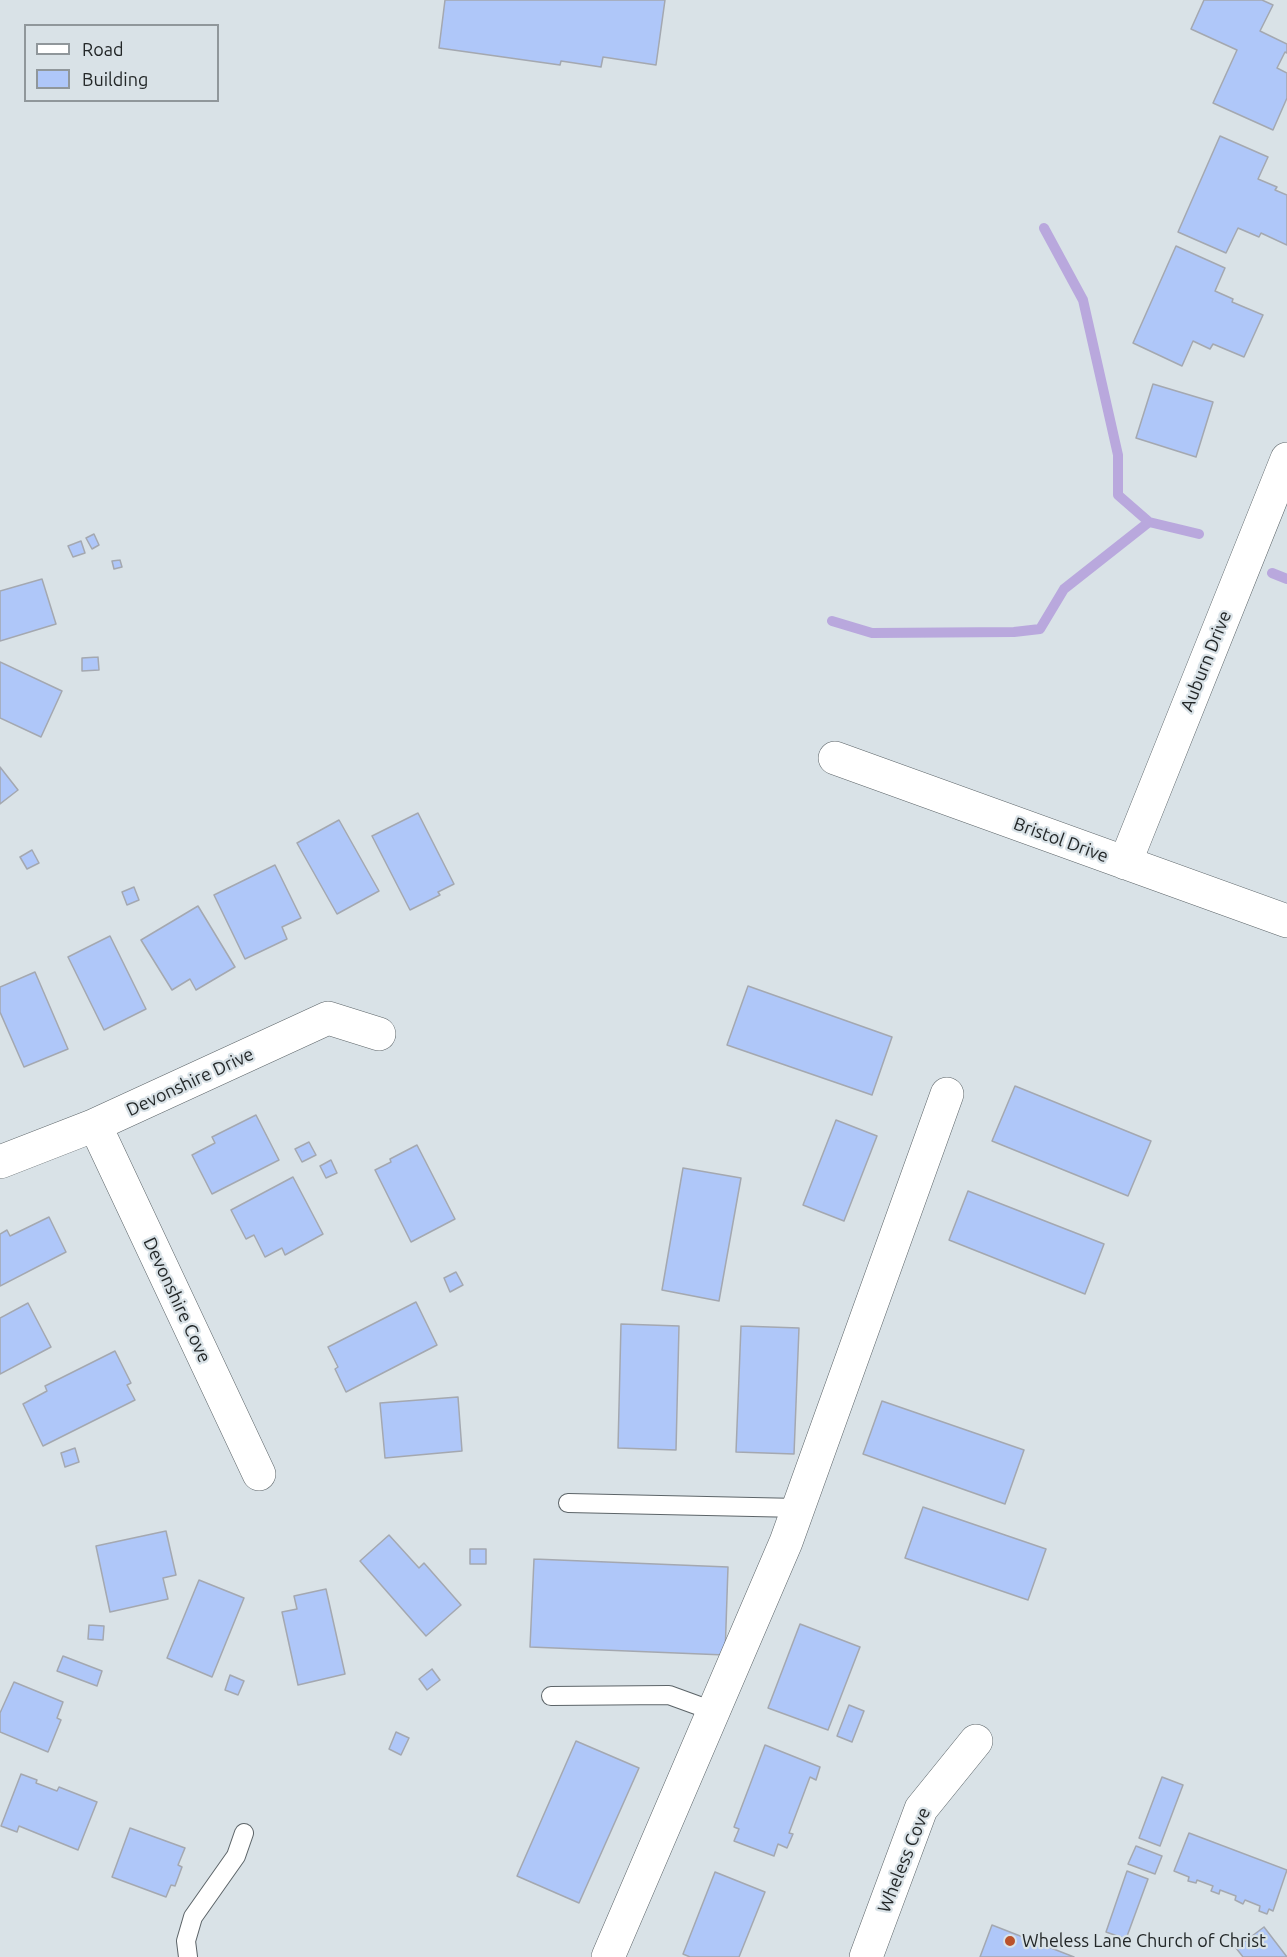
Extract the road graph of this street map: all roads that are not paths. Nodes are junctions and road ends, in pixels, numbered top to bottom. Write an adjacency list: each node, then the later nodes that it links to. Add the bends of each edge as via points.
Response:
1 (1287, 459): 3 (street, Auburn Drive)
2 (835, 758): 3 (street, Bristol Drive)
3 (1125, 863): 4 (street, Bristol Drive)
4 (1287, 921)
5 (379, 1034): 7 (street, Devonshire Drive, via 328,1018)
6 (947, 1094): 11 (street)
7 (95, 1125): 8 (street, Devonshire Drive); 9 (street, Devonshire Cove)
8 (0, 1162)
9 (259, 1474)
10 (568, 1503): 11 (lane)
11 (798, 1508): 13 (street)
12 (551, 1696): 13 (lane, via 669,1695)
13 (713, 1711): 17 (street)
14 (976, 1741): 18 (street, Wheless Cove, via 921,1809)
15 (244, 1833): 16 (lane, via 236,1856 193,1917 186,1941)
16 (188, 1957)
17 (608, 1957)
18 (866, 1957)

